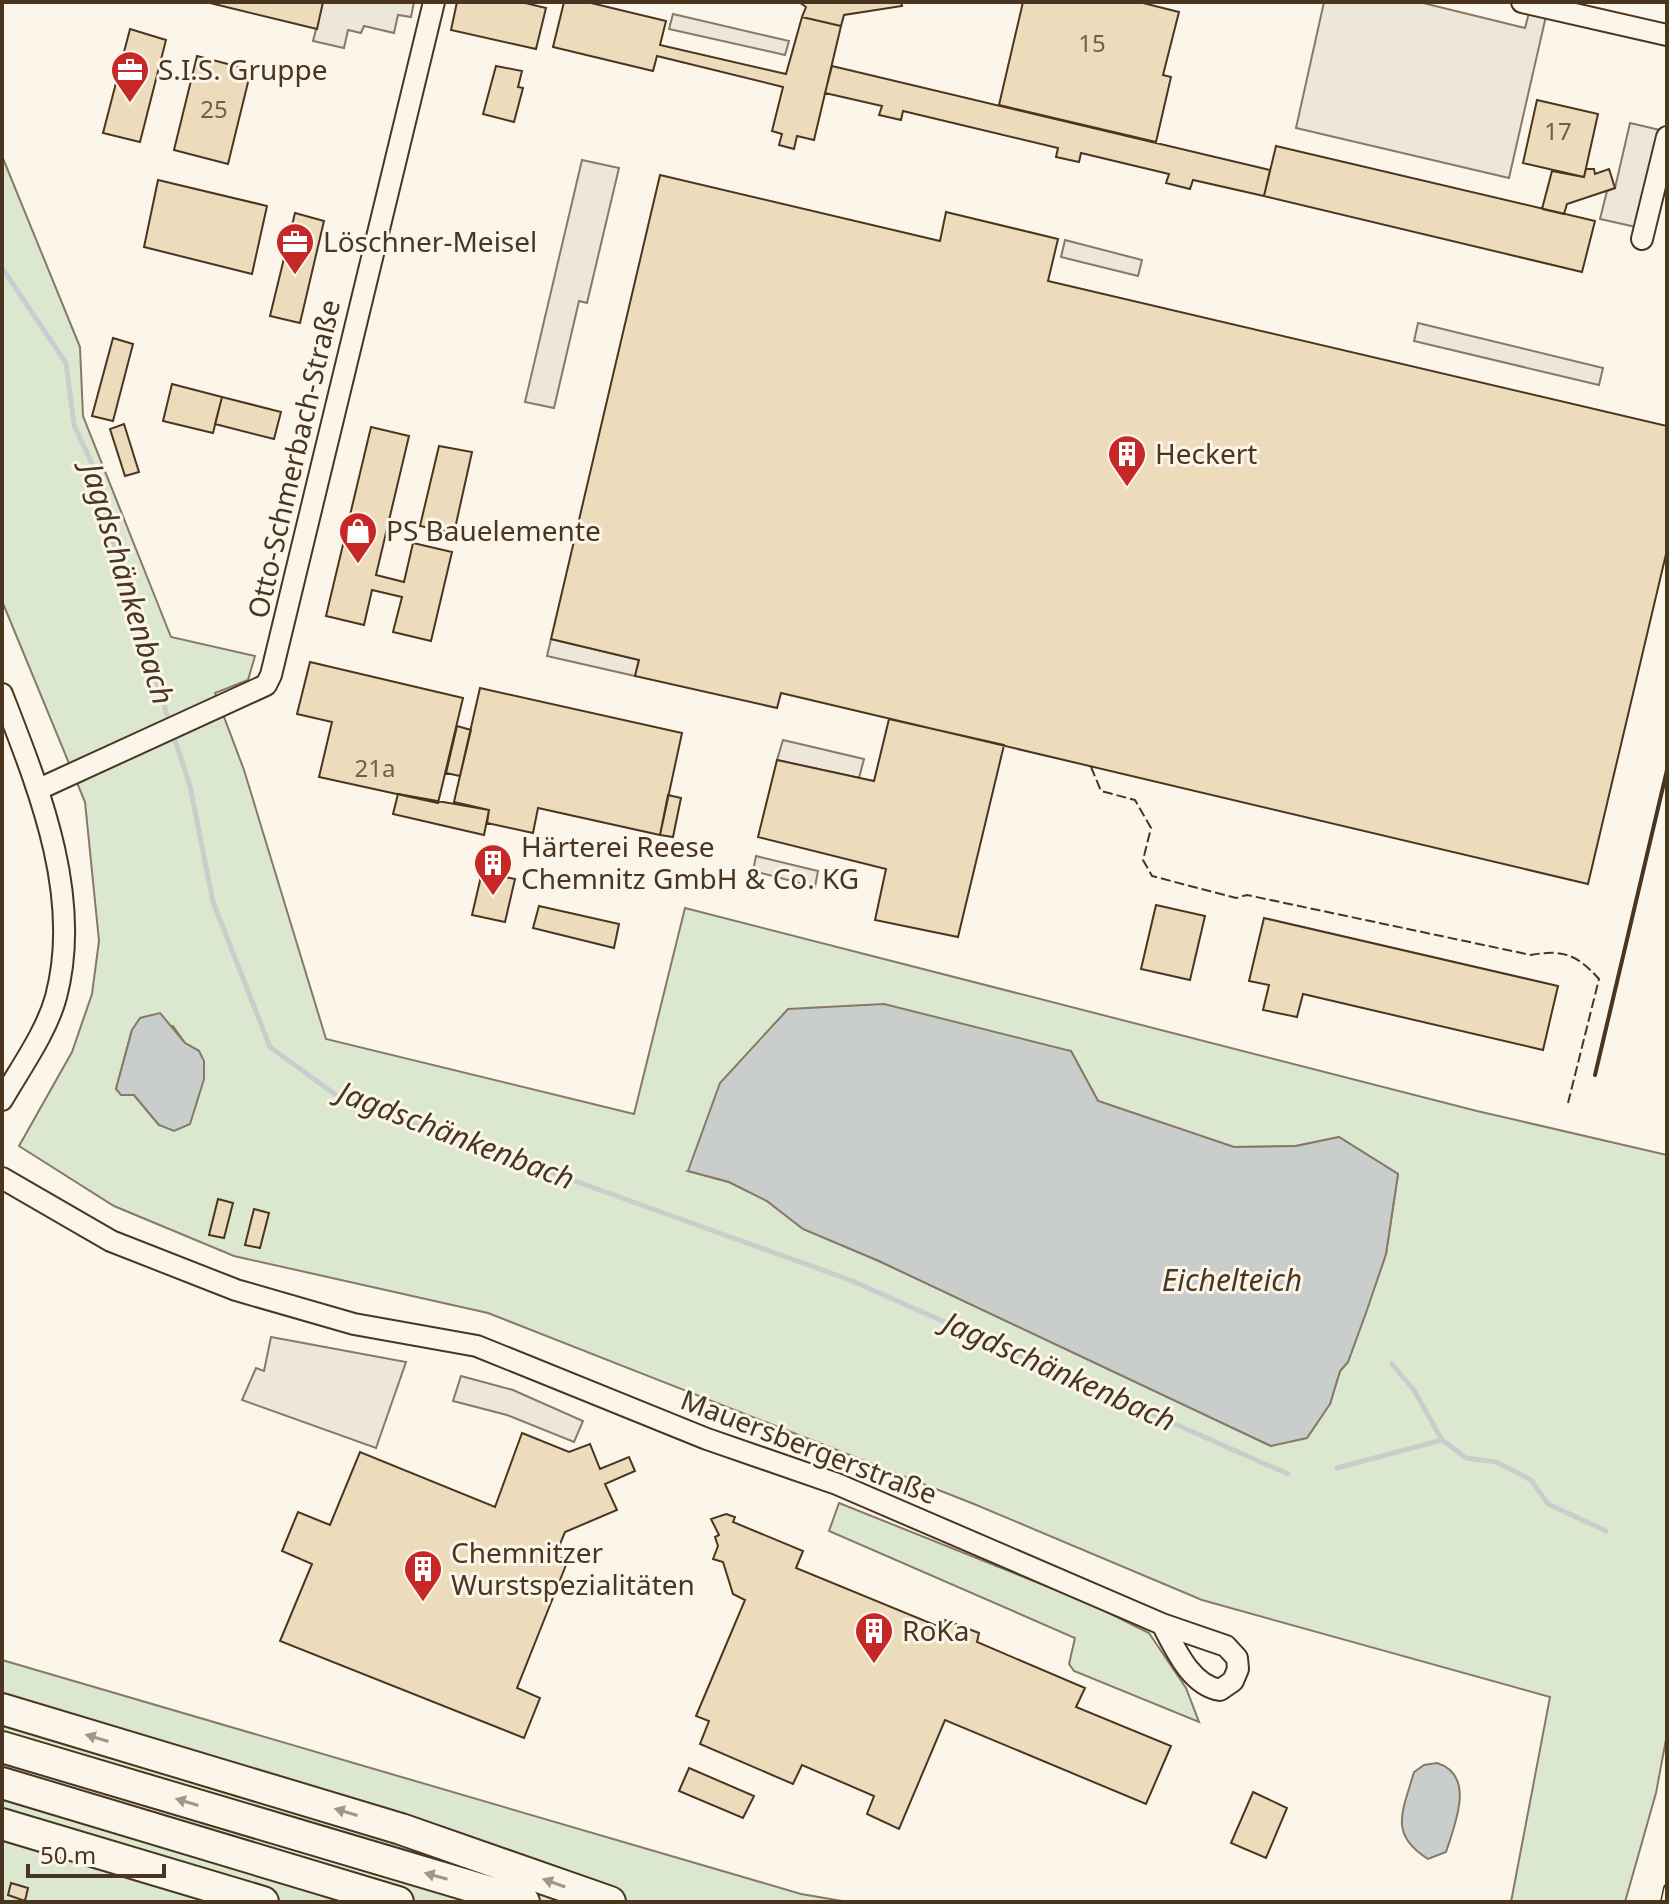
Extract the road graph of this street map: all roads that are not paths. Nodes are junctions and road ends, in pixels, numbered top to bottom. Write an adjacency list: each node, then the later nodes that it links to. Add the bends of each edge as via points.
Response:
1 (434, 2): 7 (street, Otto-Schmerbach-Straße, via 266,685)
2 (1522, 2): 3 (street)
3 (1667, 35)
4 (1667, 137): 5 (street)
5 (1642, 239)
6 (2, 694): 7 (street)
7 (39, 789): 8 (street, via 59,881 61,968 44,1027)
8 (2, 1100)
9 (2, 1178): 10 (street, Mauersbergerstraße, via 111,1241 236,1290 354,1324 477,1346 707,1439 837,1484)
10 (1162, 1624)
11 (2, 1709): 18 (highway, one-way to 11, via 401,1829)
12 (2, 1747): 17 (highway, one-way to 12)
13 (2, 1783): 16 (highway)
14 (2, 1824): 15 (highway)
15 (263, 1902)
16 (398, 1902)
17 (524, 1902)
18 (610, 1902)

